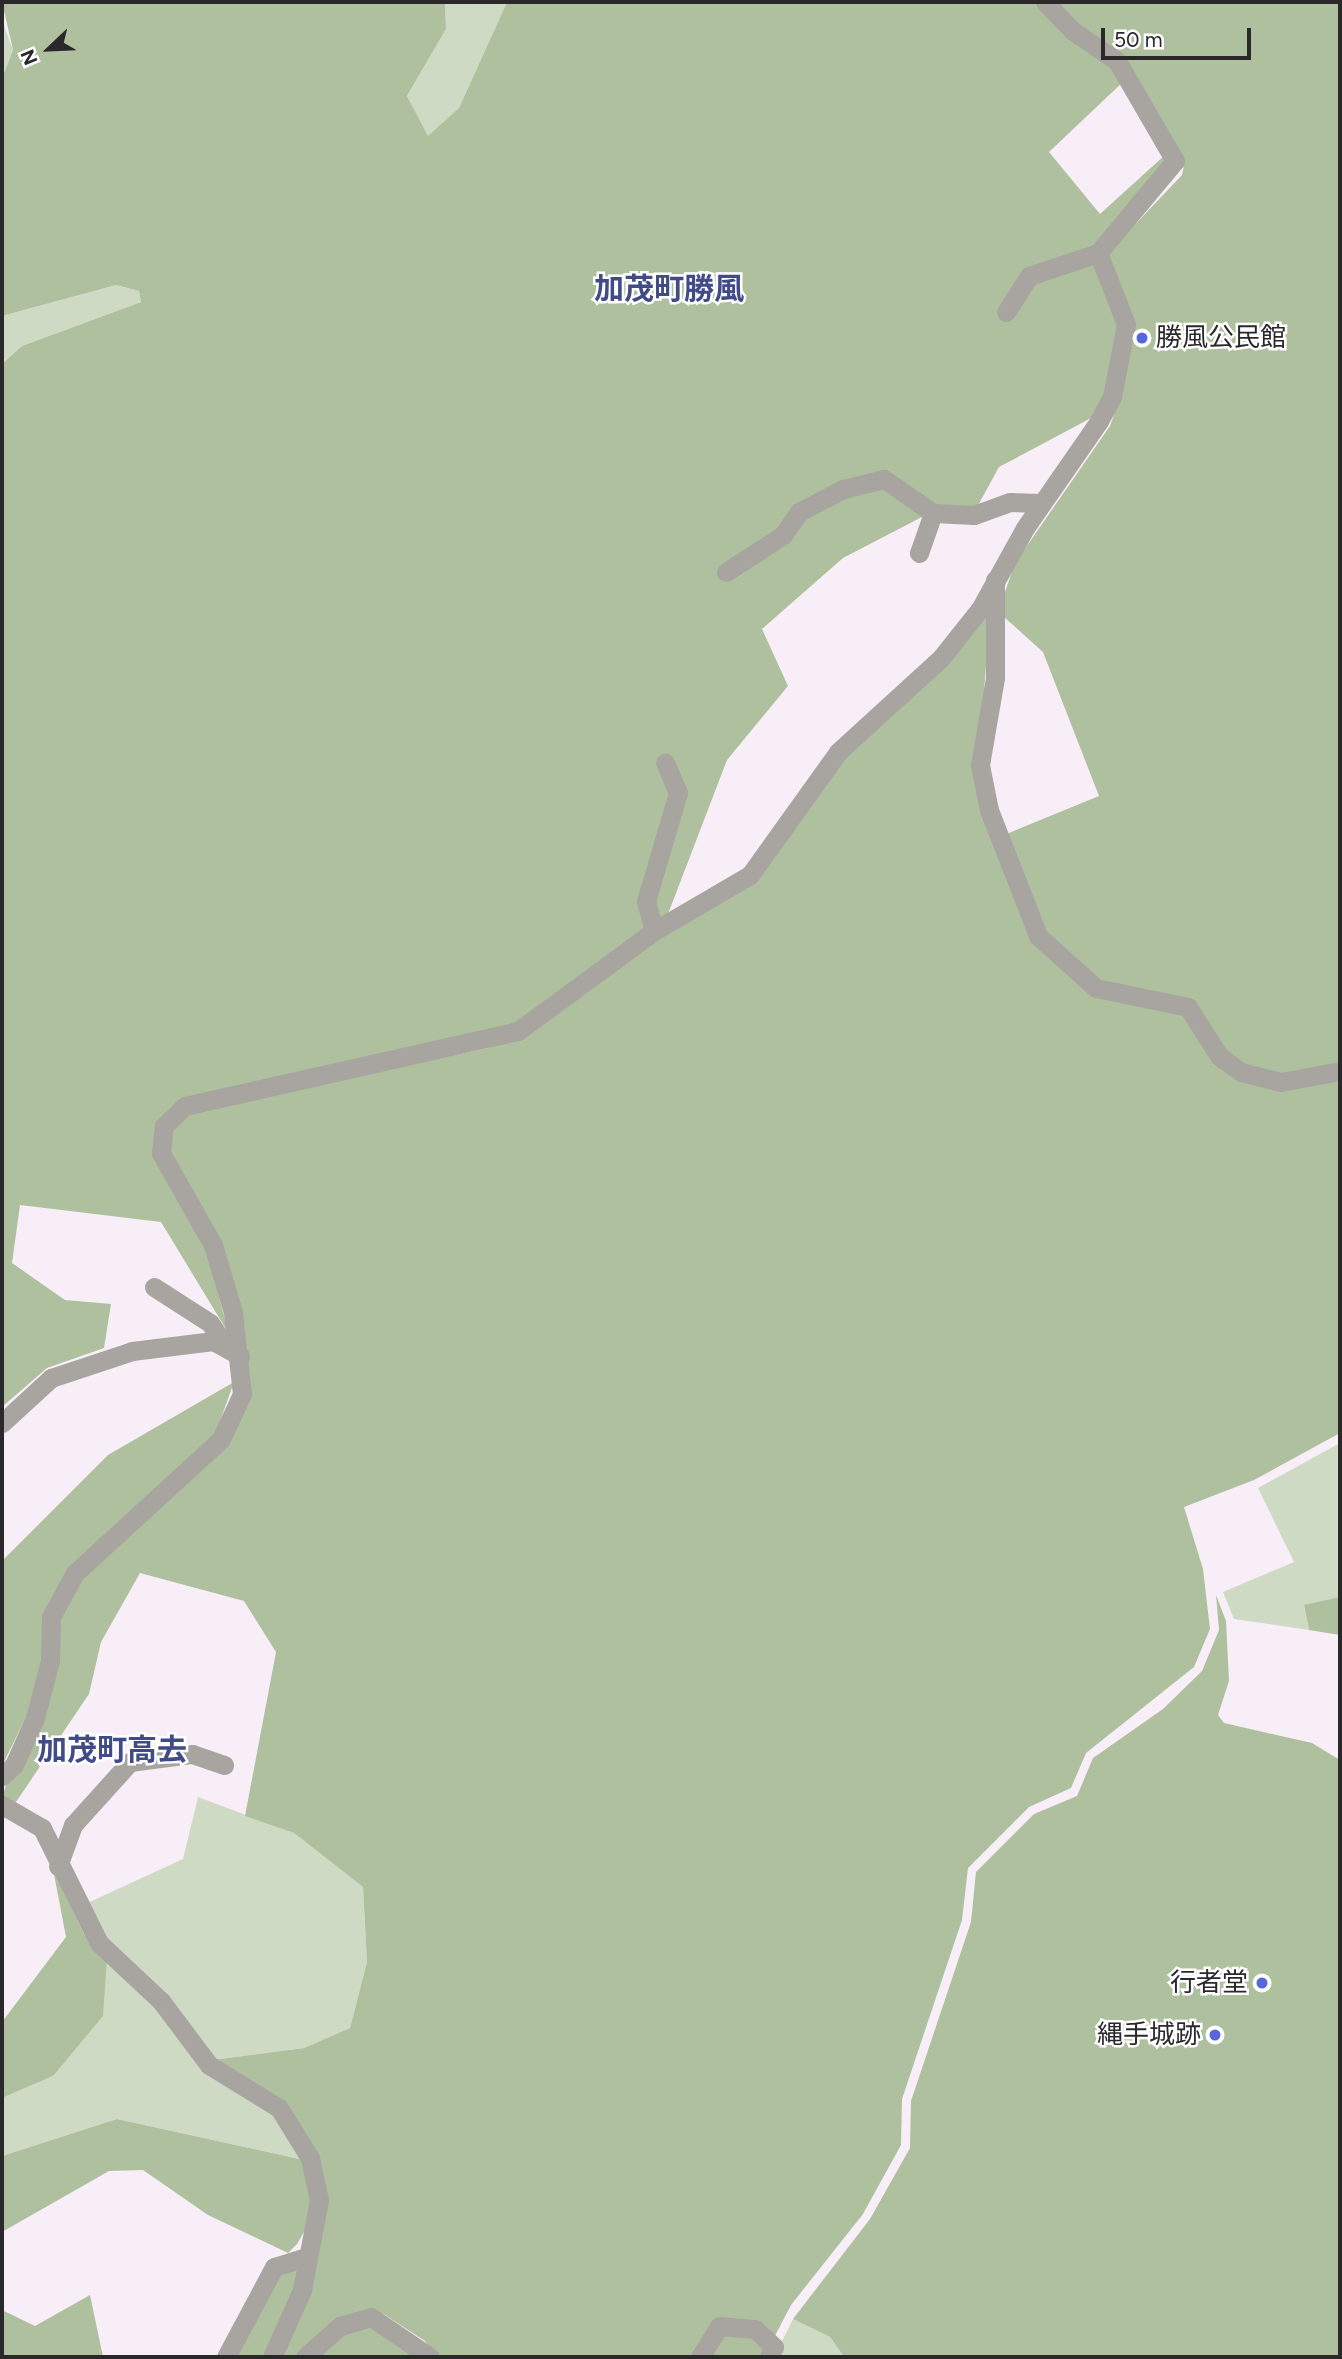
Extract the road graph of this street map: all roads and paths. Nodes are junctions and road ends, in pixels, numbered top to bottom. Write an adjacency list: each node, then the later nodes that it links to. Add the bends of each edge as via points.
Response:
1 (1045, 2): 2 (street, via 1073,31 1117,61 1175,162)
2 (1098, 253): 3 (street, via 1029,276); 4 (street, via 1124,312 1124,350 1112,397)
3 (1006, 312)
4 (1042, 503): 5 (street, via 1010,502 974,515); 8 (street)
5 (933, 513): 6 (street); 7 (street, via 884,480 843,489 799,512 783,535)
6 (919, 553)
7 (726, 572)
8 (995, 579): 10 (street, via 941,658 822,772 759,867); 11 (street, via 995,678 980,765 989,810 1038,936 1096,988 1188,1007 1219,1056 1241,1072 1281,1082)
9 (665, 763): 10 (street, via 678,793 646,901)
10 (654, 931): 13 (street, via 518,1031 213,1099 174,1115 162,1133 161,1153 214,1245)
11 (1340, 1071)
12 (155, 1287): 13 (street, via 210,1323)
13 (233, 1350): 14 (street, via 213,1341 132,1351 64,1371); 16 (street, via 242,1394 221,1439 75,1573 51,1617 50,1661 35,1718 14,1765)
14 (2, 1423)
15 (224, 1765): 18 (street, via 192,1754 130,1762 73,1825)
16 (2, 1776)
17 (2, 1805): 18 (street, via 42,1828)
18 (58, 1866): 19 (street, via 89,1931 161,2001 209,2065 263,2094 292,2126 319,2189)
19 (304, 2258): 20 (street, via 274,2267); 21 (street, via 298,2305)
20 (226, 2357)
21 (272, 2357)
22 (305, 2357): 23 (street, via 340,2326 371,2317)
23 (430, 2357)
24 (700, 2357): 25 (street, via 719,2326 729,2326 765,2336 774,2347)
25 (769, 2357)

